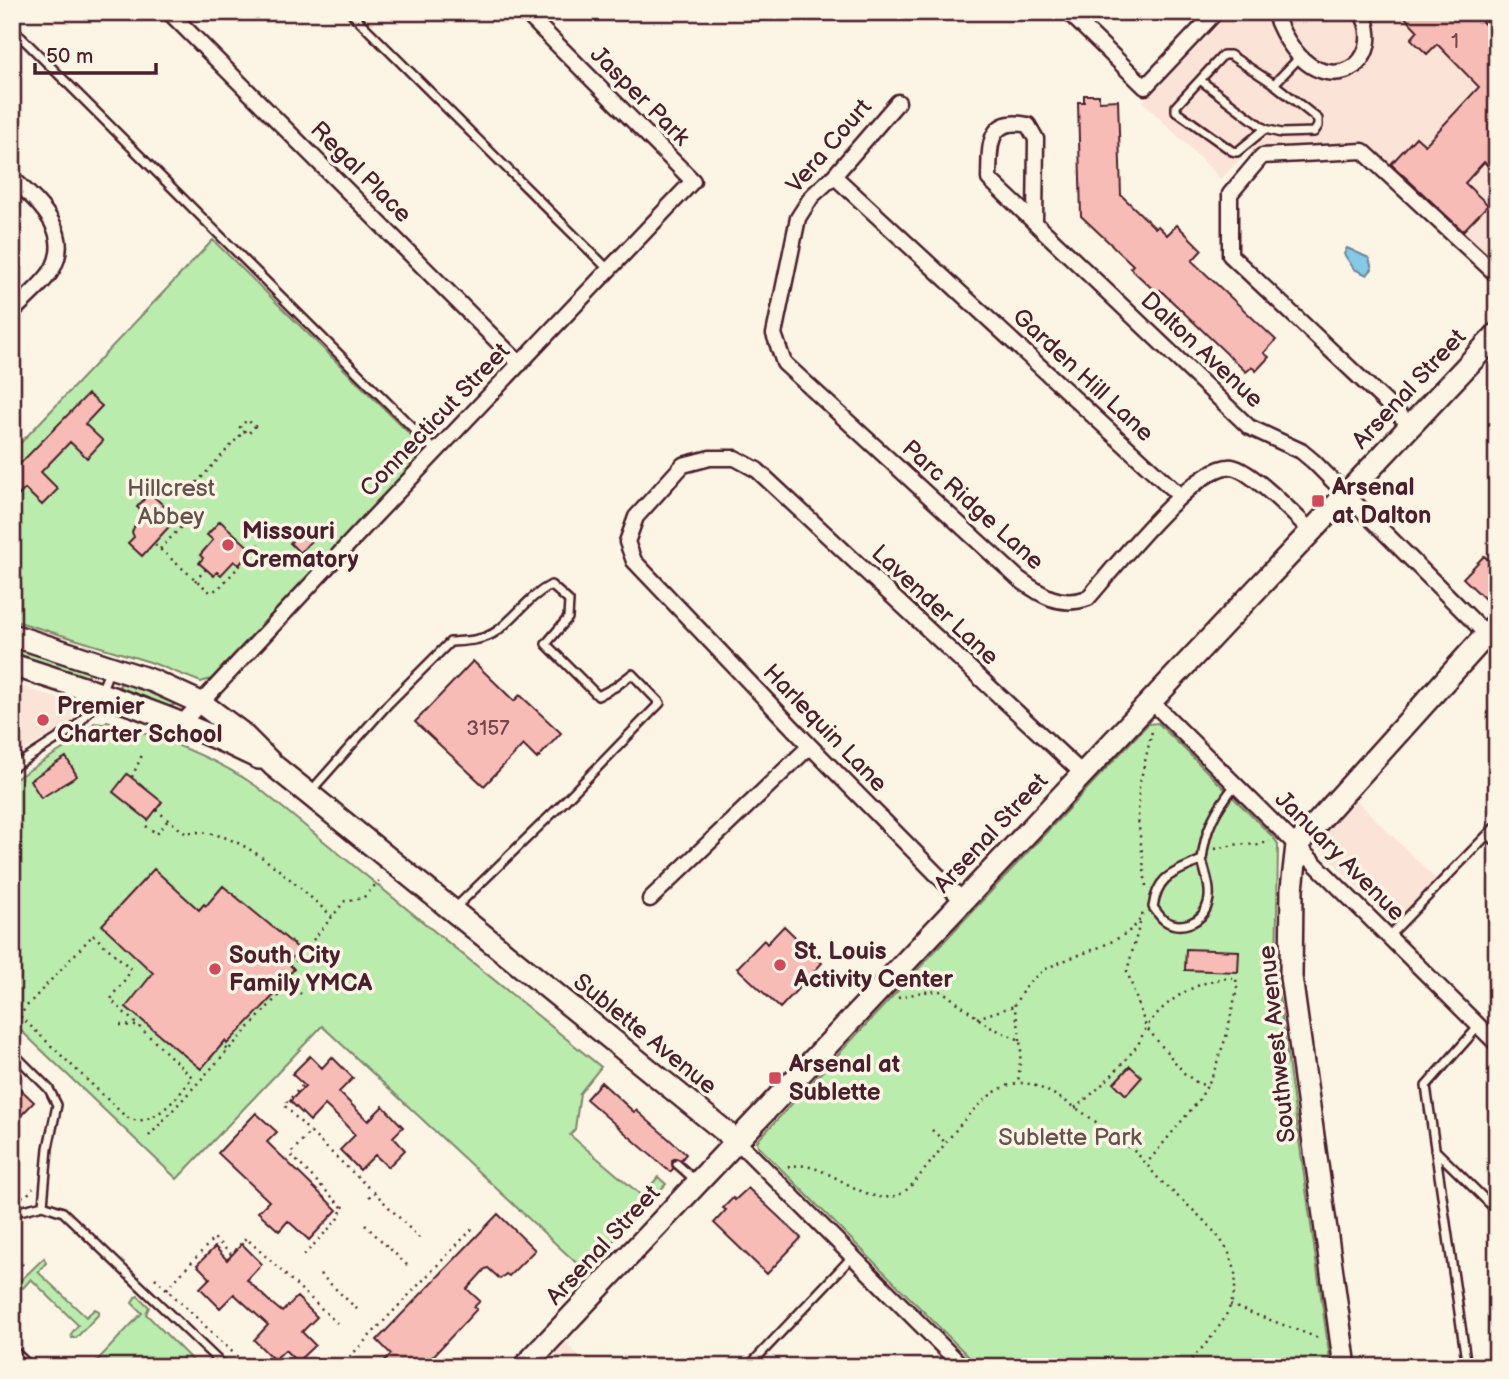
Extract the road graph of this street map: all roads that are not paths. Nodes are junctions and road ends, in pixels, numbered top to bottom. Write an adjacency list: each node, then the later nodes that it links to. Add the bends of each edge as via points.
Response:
1 (169, 12): 23 (street, Regal Place)
2 (351, 12): 18 (lane)
3 (524, 12): 16 (street, Jasper Park)
4 (1068, 12): 7 (street, via 1145,87)
5 (1274, 12): 9 (street)
6 (1361, 12): 9 (street, via 1370,30 1370,44 1361,60 1329,73)
7 (1213, 13)
8 (12, 28): 25 (lane)
9 (1300, 57): 11 (lane)
10 (1200, 80): 11 (lane, via 1223,55 1230,55); 13 (lane); 13 (lane, via 1176,111 1232,151 1237,152)
11 (1275, 85): 13 (lane, via 1318,119 1318,127 1314,132)
12 (898, 102): 14 (street, Vera Court)
13 (1265, 129)
14 (834, 176): 22 (street, Vera Court, via 812,196 798,218 775,332); 28 (street, Garden Hill Lane)
15 (12, 178): 20 (street, via 40,204 58,234 50,272)
16 (693, 181): 18 (street, Connecticut Street)
17 (1035, 222): 17 (street, Dalton Avenue, via 989,179 990,142 999,128 1013,122 1028,125 1036,139); 27 (street, Dalton Avenue, via 1249,427 1301,452)
18 (609, 270): 23 (street, Connecticut Street)
19 (1497, 275): 24 (street, via 1363,151 1262,156 1230,194 1230,256)
20 (12, 312)
21 (1497, 334): 24 (street, Arsenal Street)
22 (777, 344): 28 (street, Parc Ridge Lane, via 784,363 1039,594 1073,604 1088,598)
23 (520, 363): 25 (street, Connecticut Street)
24 (1411, 426): 27 (street, Arsenal Street)
25 (436, 451): 36 (street, Connecticut Street)
26 (757, 470): 38 (street, Harlequin Lane, via 735,458 683,465 636,517 627,542 634,561 656,586); 41 (street, Lavender Lane)
27 (1347, 493): 29 (street, Arsenal Street); 30 (street, Dalton Avenue)
28 (1180, 496): 29 (street, via 1204,476 1234,467)
29 (1311, 531): 35 (street, Arsenal Street)
30 (1493, 634): 47 (street)
31 (12, 635): 33 (street, Sublette Avenue)
32 (12, 665): 34 (street, Sublette Avenue)
33 (111, 667): 34 (lane); 36 (street, Sublette Avenue)
34 (102, 693): 37 (street, Sublette Avenue); 40 (lane, via 74,728)
35 (1151, 701): 41 (street, Arsenal Street); 42 (street, January Avenue)
36 (201, 703): 37 (street, Connecticut Street); 39 (street, Sublette Avenue, via 240,732)
37 (182, 723): 39 (street, Sublette Avenue)
38 (810, 746): 49 (street); 50 (street, Harlequin Lane)
39 (274, 766): 43 (street, Sublette Avenue)
40 (12, 768)
41 (1083, 774): 50 (street, Arsenal Street)
42 (1236, 784): 47 (street, January Avenue); 48 (lane, via 1205,835)
43 (309, 794): 51 (street, Sublette Avenue); 51 (lane, via 450,642 496,632 551,585 569,601 568,618 546,644 598,696 632,674 660,703)
44 (1497, 825): 45 (lane)
45 (1488, 834): 46 (lane); 52 (lane)
46 (1497, 843)
47 (1297, 845): 52 (street, January Avenue); 70 (street, Southwest Avenue, via 1291,977)
48 (1202, 857): 48 (lane, via 1168,876 1156,890 1153,907 1178,926 1199,918 1208,904)
49 (650, 899)
50 (963, 901): 56 (street, Arsenal Street)
51 (452, 911): 56 (street, Sublette Avenue)
52 (1388, 937): 53 (street, January Avenue)
53 (1479, 1027): 54 (street, January Avenue); 57 (lane, via 1426,1086)
54 (1497, 1044)
55 (12, 1052): 60 (lane, via 49,1089 57,1105)
56 (738, 1142): 59 (street, Arsenal Street); 63 (street, Sublette Avenue)
57 (1435, 1150): 61 (lane); 71 (lane)
58 (677, 1164): 59 (lane)
59 (699, 1183): 67 (street, Arsenal Street)
60 (43, 1205): 62 (lane); 66 (lane, via 72,1219)
61 (1497, 1212)
62 (12, 1213)
63 (853, 1255): 68 (lane); 69 (street, Sublette Avenue)
64 (12, 1349): 65 (lane)
65 (31, 1367)
66 (225, 1367)
67 (524, 1367)
68 (748, 1367)
69 (963, 1367)
70 (1345, 1367)
71 (1467, 1367)

